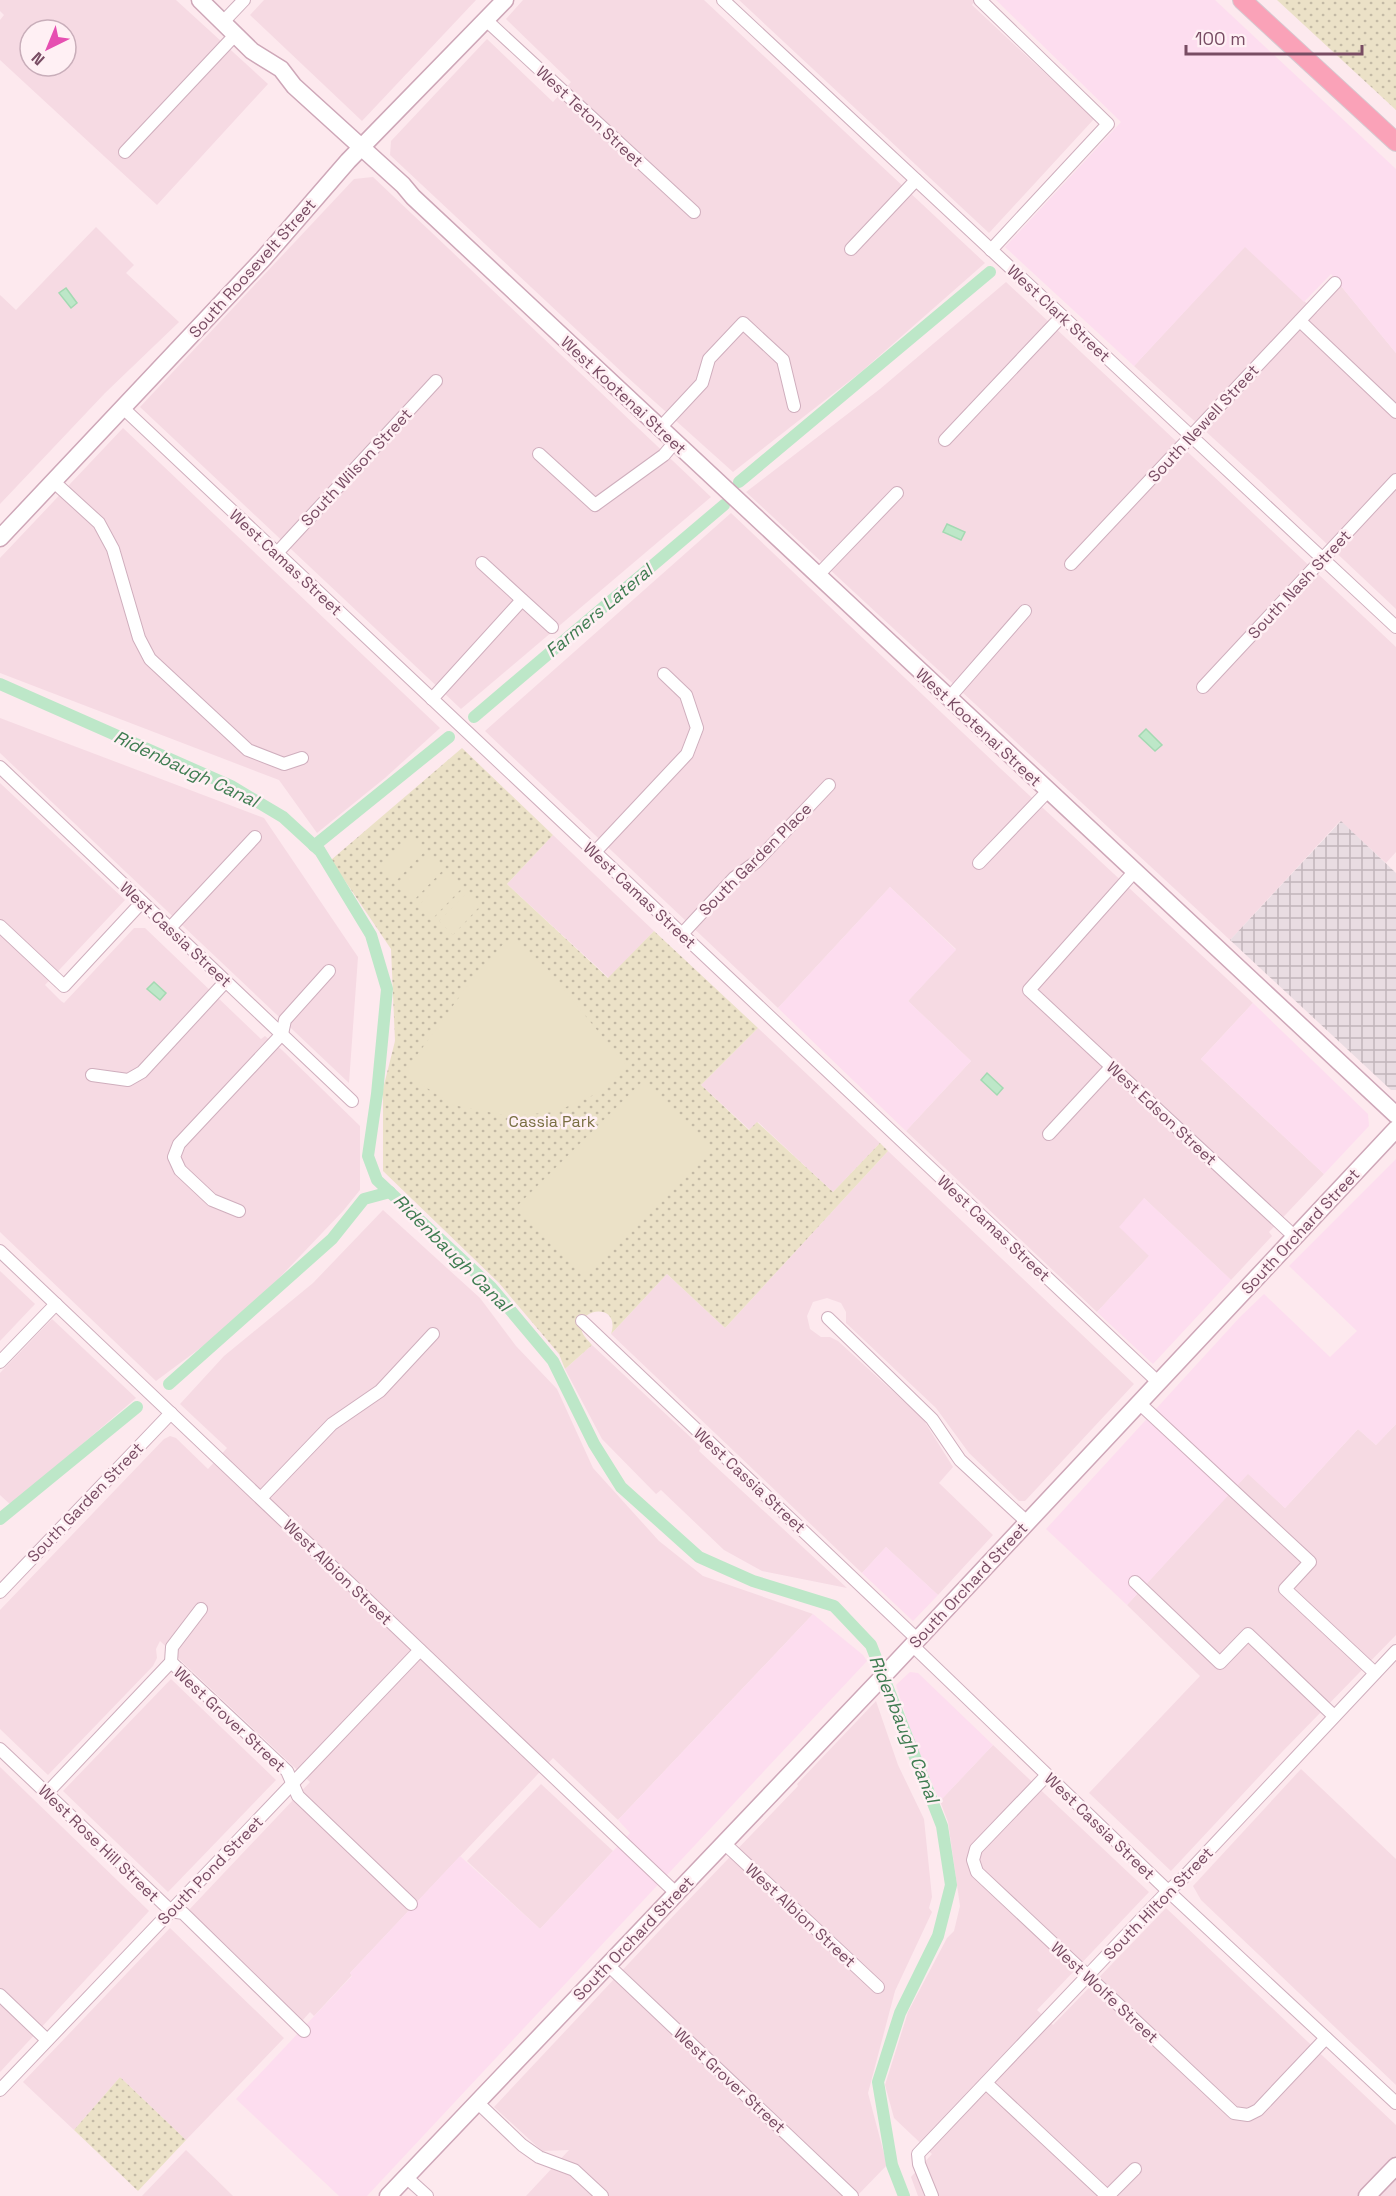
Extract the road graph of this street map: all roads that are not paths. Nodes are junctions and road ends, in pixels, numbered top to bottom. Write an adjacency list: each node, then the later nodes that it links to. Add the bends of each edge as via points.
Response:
1 (200, 0): 8 (street, West Kootenai Street)
2 (244, 0): 8 (street)
3 (505, 0): 7 (street, South Roosevelt Street)
4 (723, 0): 13 (street, West Clark Street)
5 (981, 0): 16 (street, via 1108,124)
6 (1242, 0): 10 (main road)
7 (486, 20): 11 (street, South Roosevelt Street); 14 (street, West Teton Street)
8 (223, 22): 9 (street, West Kootenai Street)
9 (236, 34): 11 (street, West Kootenai Street, via 252,51 281,69 294,86); 12 (street)
10 (1396, 142)
11 (362, 148): 22 (street, South Roosevelt Street); 24 (street, West Kootenai Street)
12 (125, 152)
13 (916, 180): 15 (street); 16 (street, West Clark Street)
14 (694, 212)
15 (851, 249)
16 (991, 250): 18 (street, West Clark Street)
17 (1335, 283): 19 (street, South Newell Street)
18 (1062, 316): 25 (street, West Clark Street); 26 (street)
19 (1300, 321): 23 (street); 25 (street, South Newell Street)
20 (436, 381): 33 (street, South Wilson Street)
21 (794, 406): 24 (street, via 783,360 743,322 709,359 702,382)
22 (123, 408): 30 (street, South Roosevelt Street); 33 (street, West Camas Street)
23 (1396, 412)
24 (660, 428): 27 (street, West Kootenai Street)
25 (1191, 436): 34 (street, West Clark Street); 36 (street, South Newell Street)
26 (945, 440)
27 (675, 442): 28 (street, via 595,505); 37 (street, West Kootenai Street)
28 (539, 454)
29 (1396, 480): 34 (street, South Nash Street)
30 (54, 482): 32 (street, South Roosevelt Street); 46 (street, via 99,523 113,549 139,638 150,658 248,750 284,764)
31 (897, 493): 37 (street)
32 (0, 538)
33 (277, 553): 44 (street, West Camas Street)
34 (1323, 558): 41 (street, West Clark Street); 43 (street, South Nash Street)
35 (482, 563): 38 (street)
36 (1071, 564)
37 (818, 575): 45 (street, West Kootenai Street)
38 (522, 600): 40 (street); 44 (street)
39 (1024, 611): 45 (street)
40 (552, 627)
41 (1396, 627)
42 (664, 674): 51 (street, via 686,695 697,728 687,754)
43 (1203, 687)
44 (435, 695): 51 (street, West Camas Street)
45 (949, 698): 49 (street, West Kootenai Street)
46 (302, 758)
47 (0, 767): 54 (street, West Cassia Street)
48 (829, 785): 57 (street, South Garden Place)
49 (1048, 791): 52 (street, West Kootenai Street); 53 (street, West Kootenai Street)
50 (255, 837): 56 (street)
51 (595, 852): 57 (street, West Camas Street)
52 (979, 863)
53 (1134, 872): 61 (street, West Edson Street, via 1029,990); 64 (street, West Kootenai Street)
54 (142, 902): 55 (street, via 64,986); 56 (street, West Cassia Street)
55 (0, 926)
56 (170, 928): 59 (street, West Cassia Street)
57 (682, 934): 75 (street, West Camas Street)
58 (329, 972): 60 (street, via 285,1020)
59 (226, 981): 60 (street, West Cassia Street); 62 (street, via 142,1072 128,1080)
60 (282, 1034): 63 (street, West Cassia Street); 67 (street, via 179,1144 174,1157 180,1170 212,1200)
61 (1112, 1066): 66 (street); 68 (street, West Edson Street)
62 (92, 1075)
63 (352, 1101)
64 (1396, 1115)
65 (1396, 1129): 68 (street, South Orchard Street)
66 (1049, 1134)
67 (239, 1211)
68 (1295, 1237): 75 (street, South Orchard Street)
69 (0, 1251): 70 (street, West Albion Street)
70 (56, 1304): 74 (street); 77 (street, West Albion Street)
71 (828, 1318): 79 (street, via 932,1419 960,1460)
72 (582, 1321): 83 (street, West Cassia Street)
73 (433, 1334): 78 (street, via 380,1391 332,1424)
74 (0, 1362)
75 (1158, 1382): 76 (street, South Orchard Street)
76 (1138, 1402): 79 (street, South Orchard Street); 87 (street, via 1310,1562 1285,1589)
77 (171, 1413): 78 (street, West Albion Street); 81 (street, South Garden Street)
78 (261, 1498): 84 (street, West Albion Street)
79 (1027, 1522): 83 (street, South Orchard Street)
80 (1135, 1582): 88 (street, via 1220,1663 1248,1634)
81 (0, 1592)
82 (201, 1609): 86 (street, via 172,1647)
83 (915, 1642): 90 (street, West Cassia Street); 93 (street, South Orchard Street)
84 (420, 1650): 91 (street, South Pond Street); 95 (street, West Albion Street)
85 (1396, 1651): 87 (street, South Hilton Street)
86 (171, 1662): 91 (street, West Grover Street, via 287,1771); 92 (street)
87 (1375, 1673): 88 (street, South Hilton Street)
88 (1334, 1716): 94 (street, South Hilton Street)
89 (0, 1749): 92 (street, West Rose Hill Street)
90 (1047, 1775): 94 (street, West Cassia Street); 99 (street, West Wolfe Street, via 976,1849 973,1860 977,1872)
91 (292, 1783): 96 (street, West Grover Street, via 297,1796); 97 (street, South Pond Street)
92 (47, 1793): 97 (street, West Rose Hill Street)
93 (724, 1843): 95 (street, South Orchard Street); 100 (street, West Albion Street)
94 (1168, 1891): 99 (street, South Hilton Street); 103 (street, West Cassia Street)
95 (676, 1893): 98 (street, South Orchard Street)
96 (411, 1904)
97 (171, 1911): 102 (street, West Rose Hill Street, via 183,1913); 104 (street, South Pond Street)
98 (608, 1965): 107 (street, South Orchard Street); 115 (street, West Grover Street)
99 (1087, 1976): 103 (street, West Wolfe Street, via 1234,2113 1248,2115 1258,2110); 105 (street, South Hilton Street)
100 (878, 1987)
101 (0, 1995): 104 (street)
102 (304, 2031)
103 (1326, 2038): 108 (street, West Cassia Street)
104 (47, 2040): 106 (street, South Pond Street)
105 (986, 2083): 116 (street, South Hilton Street, via 918,2154); 117 (street)
106 (0, 2090)
107 (477, 2102): 111 (street, South Orchard Street); 114 (street, via 522,2145 539,2157 574,2170)
108 (1396, 2103)
109 (1396, 2166): 118 (street)
110 (1135, 2169): 117 (street)
111 (406, 2177): 112 (street, South Orchard Street); 113 (street)
112 (388, 2196)
113 (427, 2196)
114 (602, 2196)
115 (852, 2196)
116 (932, 2196)
117 (1108, 2196)
118 (1367, 2196)

